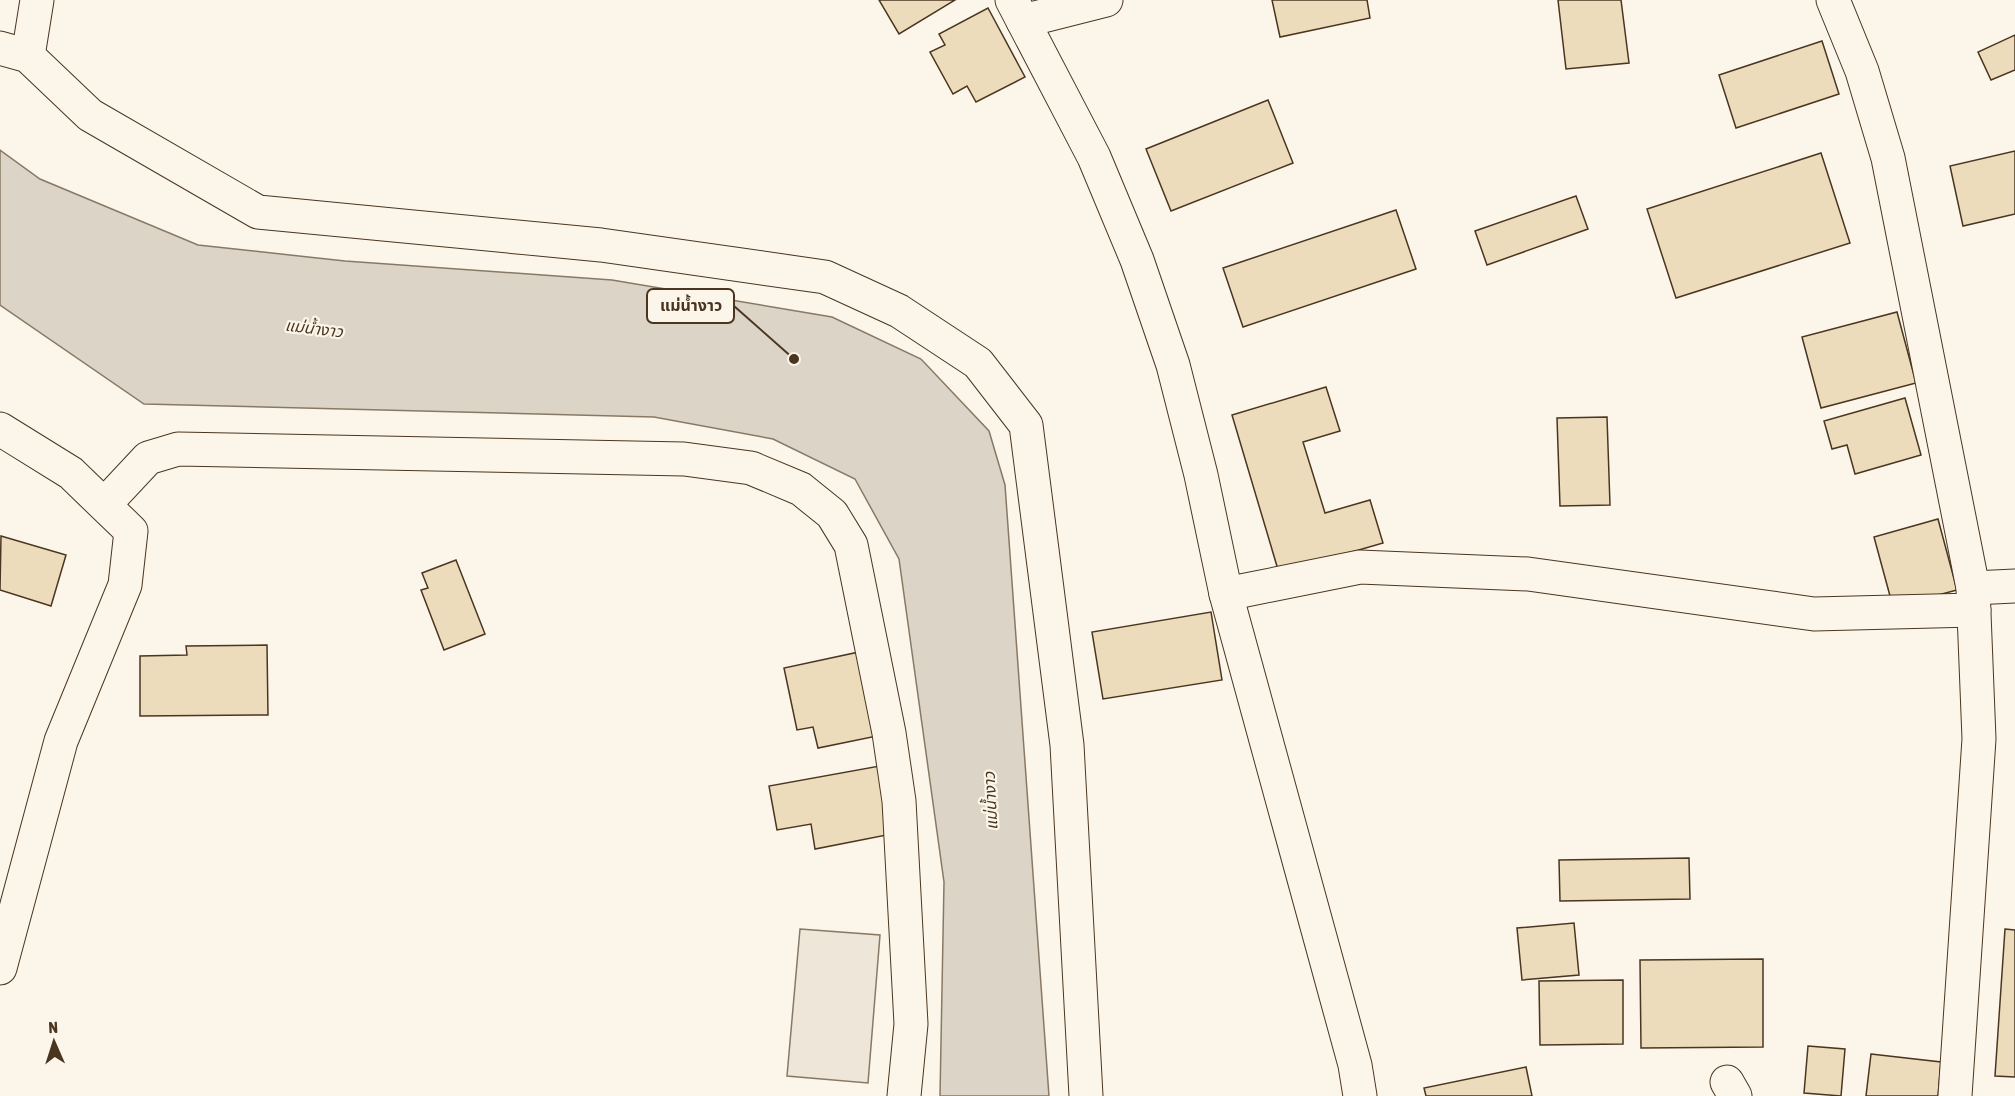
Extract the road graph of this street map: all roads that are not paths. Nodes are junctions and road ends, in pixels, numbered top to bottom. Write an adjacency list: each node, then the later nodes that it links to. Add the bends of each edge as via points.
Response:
1 (37, 0): 5 (street)
2 (1106, 0): 4 (street)
3 (1833, 0): 10 (street, via 1862,71 1888,158)
4 (1018, 11): 9 (street, via 1094,157 1137,260 1173,365)
5 (14, 52): 13 (street, via 90,115 258,212 601,245 825,277 899,311 978,363 1026,425 1067,745)
6 (0, 429): 7 (street, via 71,473)
7 (105, 504): 11 (street, via 131,531 125,585 61,741); 12 (street, via 148,458 178,449 684,459 751,468 801,489 832,514 851,546 889,733 899,801 911,1024)
8 (2015, 586): 10 (street)
9 (1226, 594): 10 (street, via 1360,567 1527,574 1814,614); 14 (street, via 1355,1065)
10 (1973, 599): 15 (street, via 1979,739)
11 (0, 968)
12 (904, 1096)
13 (1086, 1096)
14 (1360, 1096)
15 (1955, 1096)

